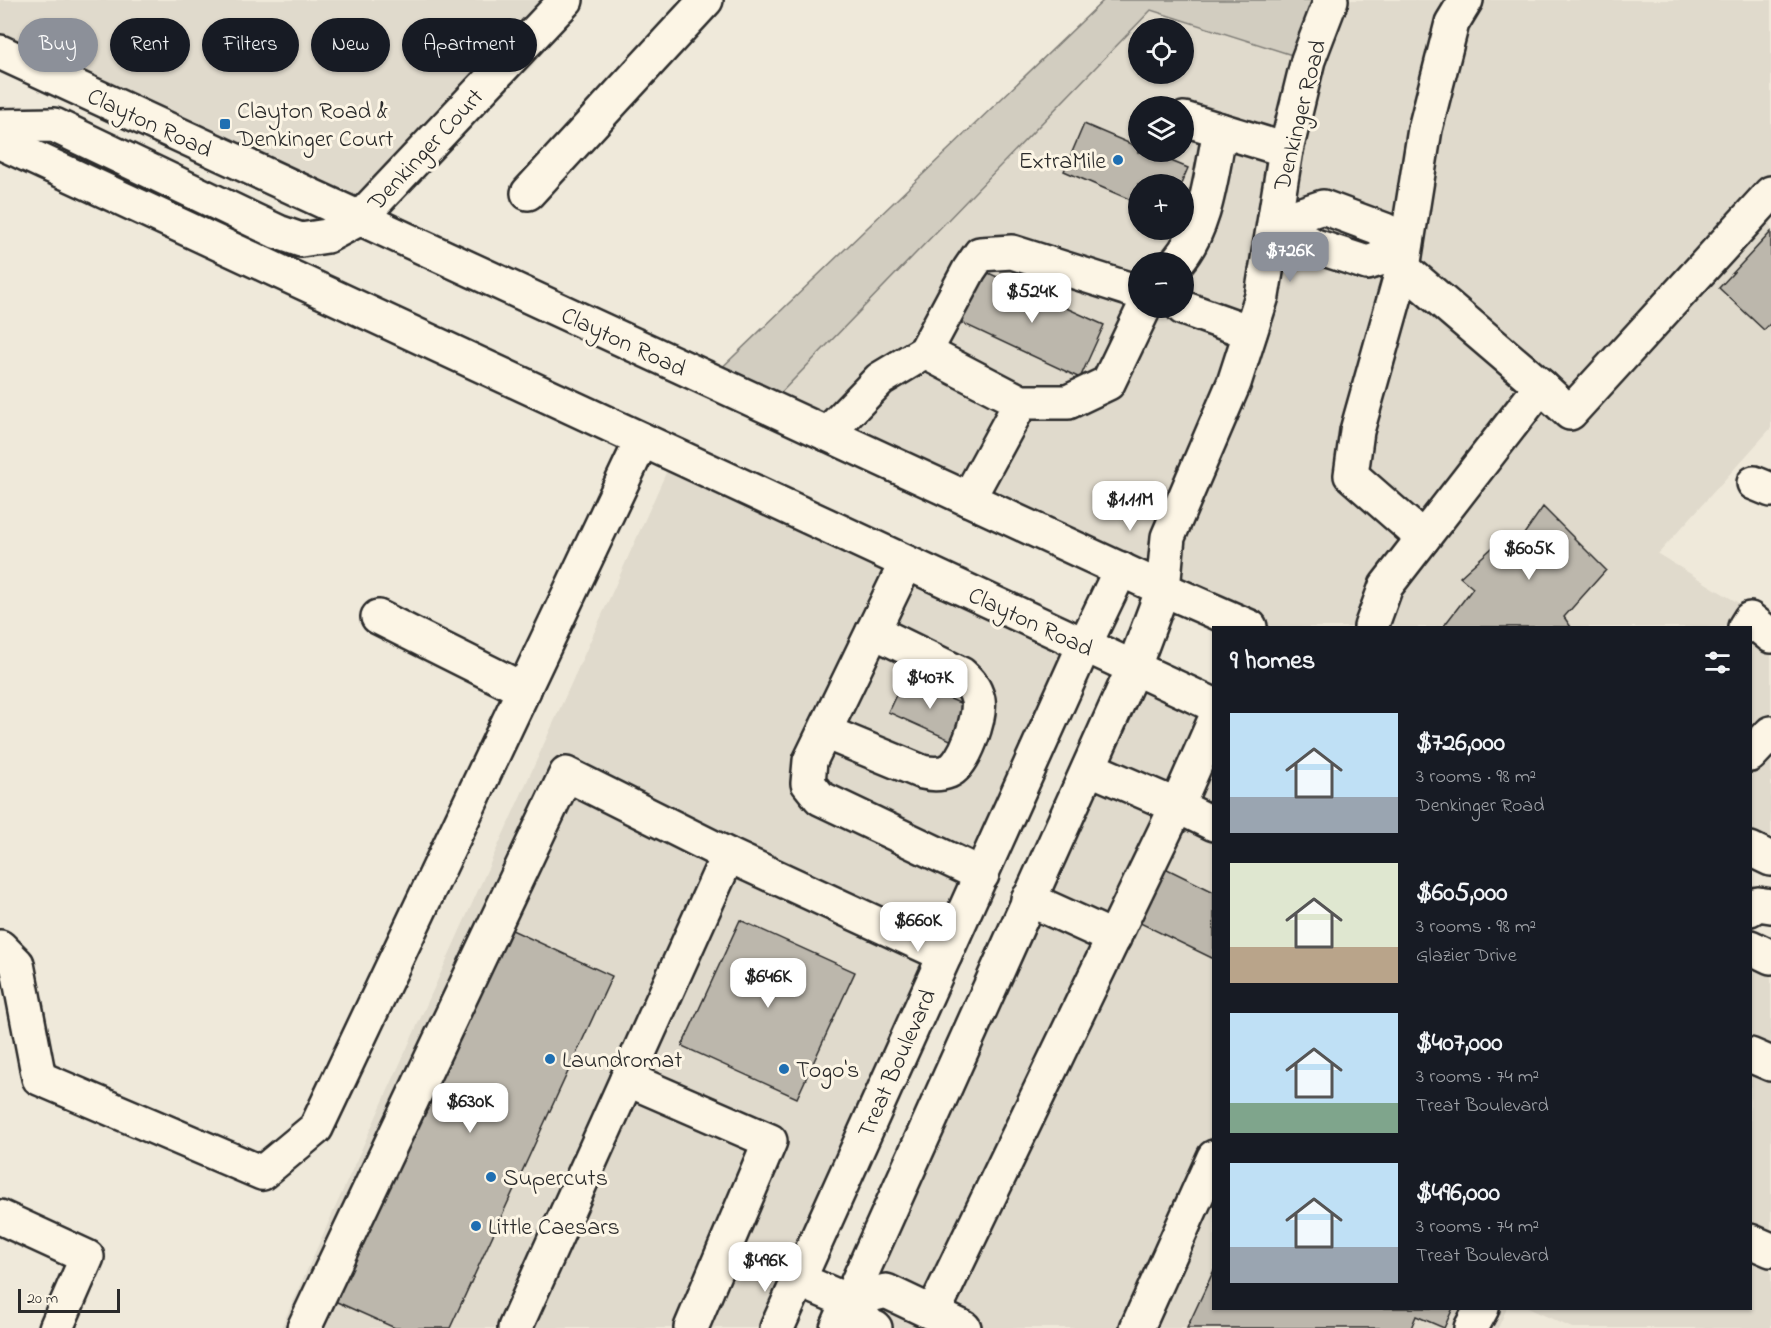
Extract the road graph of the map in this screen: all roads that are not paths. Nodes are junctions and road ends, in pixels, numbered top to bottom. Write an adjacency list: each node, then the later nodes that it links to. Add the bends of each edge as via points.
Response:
1 (566, 0): 13 (main road, Denkinger Court)
2 (706, 0): 11 (main road)
3 (1331, 0): 10 (main road, Denkinger Road, via 1308,60)
4 (1466, 0): 16 (main road, via 1452,23)
5 (0, 52): 13 (main road, Clayton Road)
6 (1194, 122): 8 (main road)
7 (0, 126): 13 (main road, Denkinger Court, via 54,125 301,240 327,236)
8 (1220, 130): 10 (main road); 15 (main road, via 1204,210)
9 (0, 142): 25 (main road, Clayton Road)
10 (1286, 150): 14 (main road, Denkinger Road)
11 (528, 193)
12 (1771, 193): 22 (main road, via 1570,412)
13 (359, 219): 24 (main road, Clayton Road)
14 (1275, 223): 16 (main road, via 1323,207 1385,230); 20 (main road, Denkinger Road, via 1262,296)
15 (1186, 252)
16 (1396, 262): 22 (main road); 28 (main road, via 1357,431 1351,475)
17 (1128, 289): 21 (main road, via 1012,252 980,254)
18 (1194, 312): 20 (main road)
19 (1139, 318): 23 (main road, via 1108,383 1068,402)
20 (1251, 332): 27 (main road, Denkinger Road, via 1234,383)
21 (925, 352): 23 (main road); 24 (main road, via 880,380)
22 (1541, 386): 28 (main road)
23 (1021, 402): 26 (main road)
24 (827, 434): 26 (main road, Clayton Road)
25 (642, 440): 29 (main road, Clayton Road); 40 (main road)
26 (968, 499): 30 (main road, Clayton Road)
27 (1168, 537): 30 (main road); 31 (main road, Denkinger Road)
28 (1423, 538): 34 (main road, via 1386,586)
29 (906, 563): 36 (main road); 38 (main road, Clayton Road)
30 (1121, 569): 31 (main road, Clayton Road); 38 (main road, Treat Boulevard)
31 (1162, 589): 33 (main road, Clayton Road); 39 (main road)
32 (378, 616): 40 (main road)
33 (1248, 626)
34 (1371, 626)
35 (1746, 626): 37 (main road, via 1750,619)
36 (873, 631): 43 (main road); 43 (main road, via 961,674 973,684 978,717 962,758 951,770 922,772)
37 (1771, 636)
38 (1084, 646): 39 (main road, Clayton Road); 50 (main road, Treat Boulevard)
39 (1133, 669): 41 (main road, Clayton Road); 44 (main road)
40 (524, 690): 55 (main road, via 316,1128 262,1173 39,1078 17,964)
41 (1212, 704)
42 (1212, 727): 45 (main road)
43 (825, 732): 50 (main road, via 810,761 808,783 820,798)
44 (1089, 768): 45 (main road); 51 (main road)
45 (1177, 806): 46 (main road); 54 (main road)
46 (1212, 823)
47 (1752, 850): 49 (main road)
48 (728, 855): 57 (main road); 61 (main road); 71 (main road, via 566,774)
49 (1771, 859)
50 (982, 875): 57 (main road, Treat Boulevard)
51 (1029, 899): 54 (main road); 69 (main road)
52 (1771, 906): 53 (main road, via 1758,904)
53 (1752, 908)
54 (1114, 938): 68 (main road)
55 (0, 947)
56 (1752, 948): 58 (main road)
57 (945, 955): 66 (main road, Treat Boulevard)
58 (1771, 957)
59 (1752, 1056): 60 (main road)
60 (1771, 1064)
61 (627, 1079): 72 (main road); 73 (main road, via 770,1142)
62 (1212, 1161): 77 (main road)
63 (0, 1217): 70 (main road, via 87,1257)
64 (1752, 1242): 65 (main road)
65 (1771, 1250)
66 (799, 1280): 69 (main road); 74 (main road, Treat Boulevard)
67 (1481, 1310): 78 (main road)
68 (933, 1313): 69 (main road, via 886,1291); 76 (main road)
69 (842, 1315): 75 (main road)
70 (56, 1328)
71 (304, 1328)
72 (515, 1328)
73 (692, 1328)
74 (777, 1328)
75 (875, 1328)
76 (964, 1328)
77 (1137, 1328)
78 (1472, 1328)

